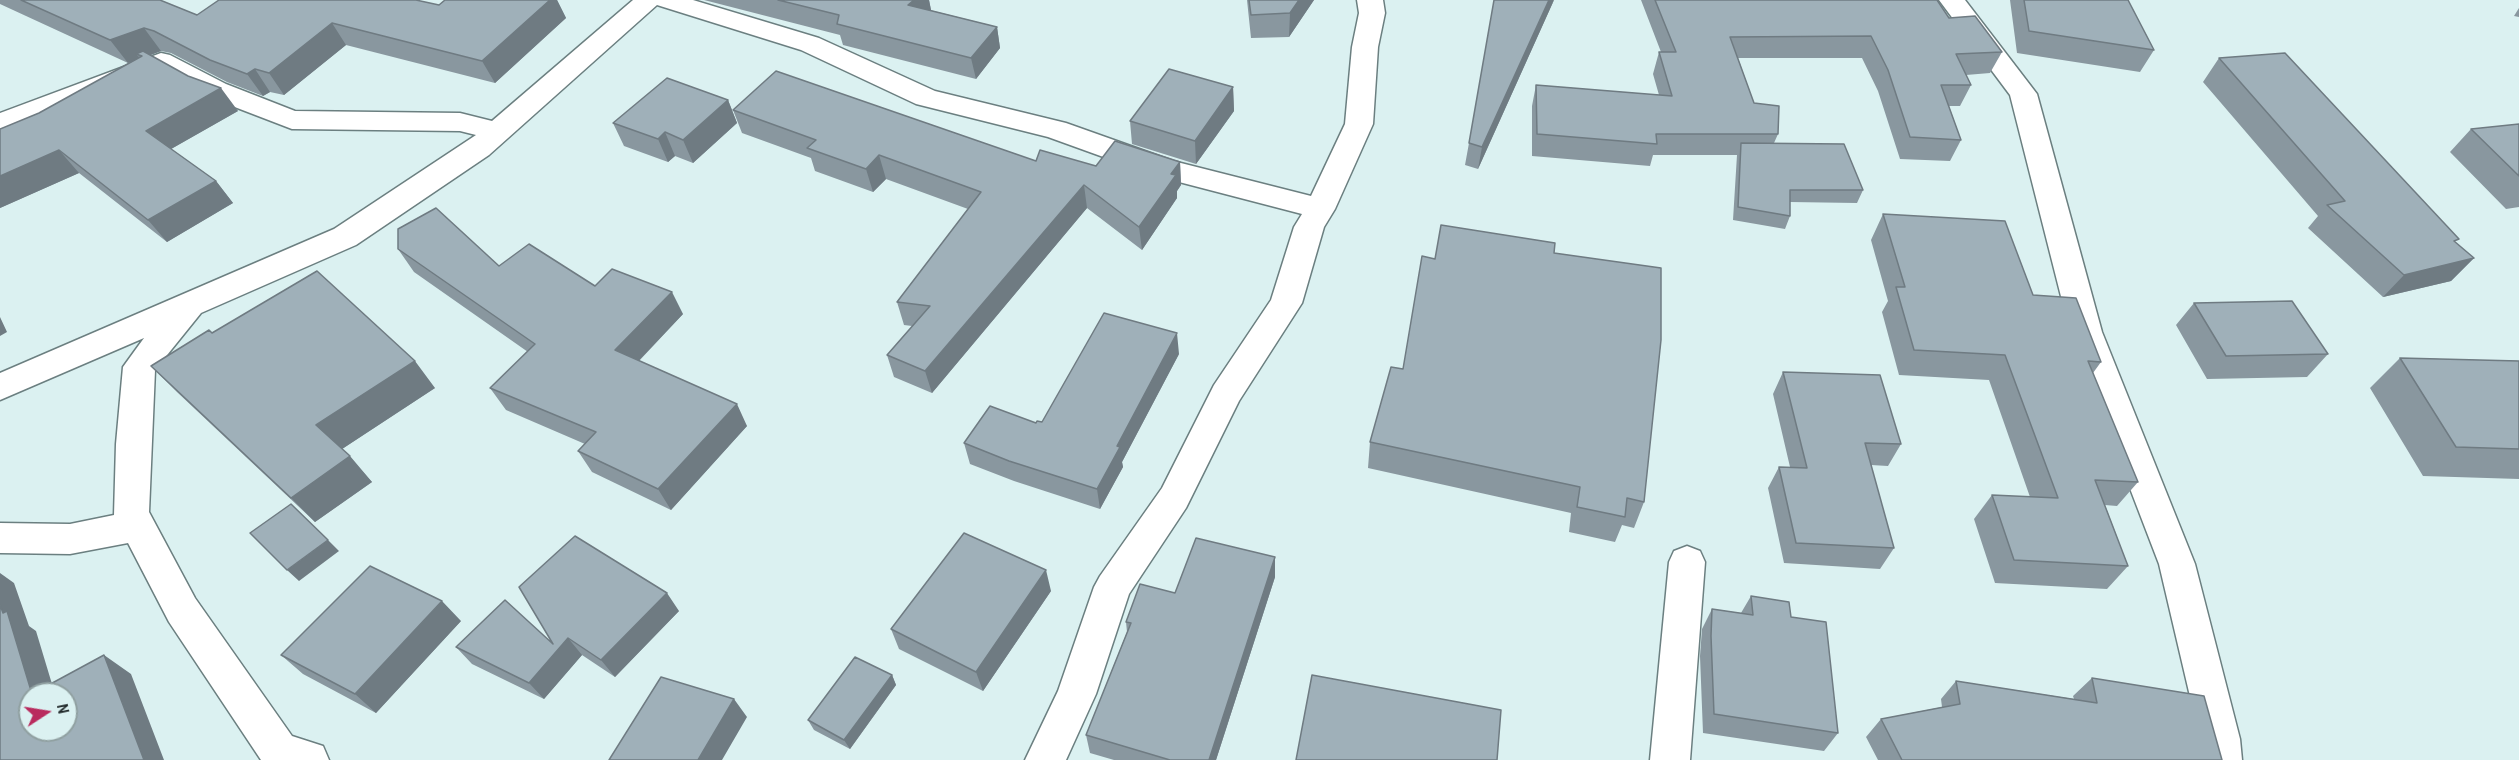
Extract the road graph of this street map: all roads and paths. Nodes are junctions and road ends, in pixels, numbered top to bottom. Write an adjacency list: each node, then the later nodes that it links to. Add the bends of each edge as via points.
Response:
1 (648, 0): 6 (street)
2 (666, 0): 7 (street, via 810,44 926,98 1056,130 1166,169)
3 (1370, 0): 7 (street, via 1372,13 1359,124)
4 (1952, 0): 16 (street, via 2023,94 2086,332 2177,564)
5 (0, 123): 6 (street, via 161,61 216,90 292,120 460,122)
6 (497, 132): 8 (street, via 345,237)
7 (1320, 209): 14 (street, via 1309,226 1286,303 1226,394 1174,498 1113,587 1076,694)
8 (192, 302): 9 (street); 10 (street, via 139,367)
9 (0, 387)
10 (131, 513): 11 (street, via 134,527 70,539); 13 (street, via 182,610 279,752)
11 (0, 538)
12 (1687, 562): 15 (street)
13 (309, 760)
14 (1045, 760)
15 (1670, 760)
16 (2222, 760)

